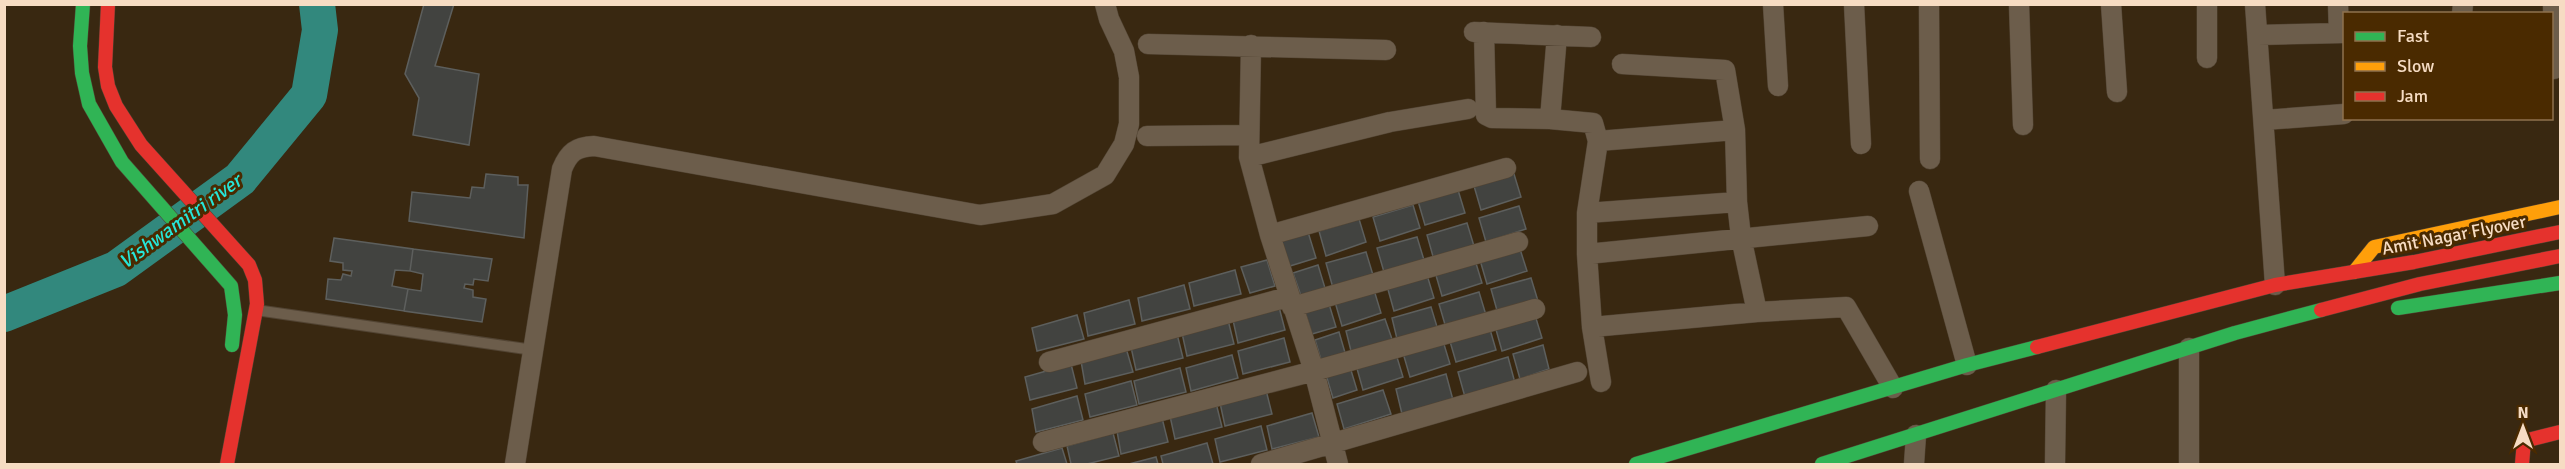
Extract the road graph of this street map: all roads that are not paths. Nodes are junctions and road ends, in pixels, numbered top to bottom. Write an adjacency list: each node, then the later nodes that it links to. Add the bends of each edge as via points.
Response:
1 (82, 4): 34 (main road, via 82,73 90,104)
2 (108, 4): 29 (main road, via 105,67 108,86)
3 (1106, 4): 61 (street, via 1124,51 1129,77 1129,124 1124,144 1105,175 1053,204 980,214 594,146 573,150 562,169)
4 (1773, 4): 23 (street)
5 (1854, 4): 36 (street)
6 (1929, 4): 38 (street)
7 (2019, 4): 30 (street)
8 (2110, 4): 24 (street)
9 (2207, 4): 20 (street)
10 (2255, 4): 14 (street)
11 (2338, 4): 12 (street)
12 (2342, 33): 14 (street)
13 (1557, 35): 15 (street); 27 (street); 27 (street, via 1479,32 1486,115)
14 (2258, 35): 28 (street)
15 (1591, 37)
16 (2553, 40): 22 (street)
17 (1148, 44): 18 (street)
18 (1251, 45): 19 (street); 32 (street)
19 (1386, 50)
20 (2207, 58)
21 (1622, 64): 31 (street, via 1725,70)
22 (2554, 69)
23 (1778, 86)
24 (2117, 92)
25 (1468, 109): 37 (street, via 1390,123)
26 (2343, 114): 28 (street)
27 (1550, 119): 35 (street, via 1593,123)
28 (2264, 120): 53 (street)
29 (126, 124): 34 (main road); 57 (main road, via 249,265 255,280)
30 (2023, 125)
31 (1735, 130): 35 (street); 41 (street)
32 (1249, 135): 33 (street); 37 (street)
33 (1147, 136)
34 (107, 138): 62 (main road, via 122,162 231,286 236,315)
35 (1598, 141): 43 (street)
36 (1861, 144)
37 (1249, 157): 46 (street)
38 (1930, 159)
39 (1506, 168): 46 (street)
40 (1918, 191): 64 (street)
41 (1737, 202): 43 (street); 47 (street)
42 (2560, 207): 51 (main road, via 2374,247)
43 (1587, 213): 49 (street)
44 (1868, 226): 47 (street)
45 (2560, 232): 51 (main road, Amit Nagar Flyover)
46 (1270, 235): 55 (street)
47 (1742, 237): 49 (street); 58 (street)
48 (1518, 242): 55 (street)
49 (1587, 254): 59 (street)
50 (2560, 256): 54 (main road, via 2420,284)
51 (2354, 272): 53 (main road, Amit Nagar Flyover)
52 (2560, 283): 54 (main road, via 2402,309)
53 (2275, 285): 64 (main road, Amit Nagar Flyover)
54 (2362, 301): 60 (main road)
55 (1290, 302): 63 (street); 65 (street)
56 (1535, 309): 65 (street)
57 (255, 310): 61 (lane); 74 (main road)
58 (1756, 312): 59 (street); 68 (street, via 1846,307)
59 (1592, 327): 67 (street)
60 (2189, 348): 69 (main road); 82 (street)
61 (533, 350): 75 (street)
62 (229, 360)
63 (1049, 362)
64 (1967, 365): 68 (main road, Amit Nagar Flyover)
65 (1314, 371): 72 (street); 73 (street)
66 (1577, 372): 73 (street)
67 (1601, 382)
68 (1893, 388): 78 (main road, Amit Nagar Flyover)
69 (2056, 390): 71 (main road); 81 (street)
70 (2560, 432): 83 (main road, via 2524,441)
71 (1916, 435): 79 (main road); 80 (street)
72 (1043, 442)
73 (1333, 444): 76 (street); 77 (street)
74 (227, 465)
75 (515, 465)
76 (1261, 465)
77 (1338, 465)
78 (1636, 465)
79 (1822, 465)
80 (1914, 465)
81 (2055, 465)
82 (2189, 465)
83 (2522, 465)

